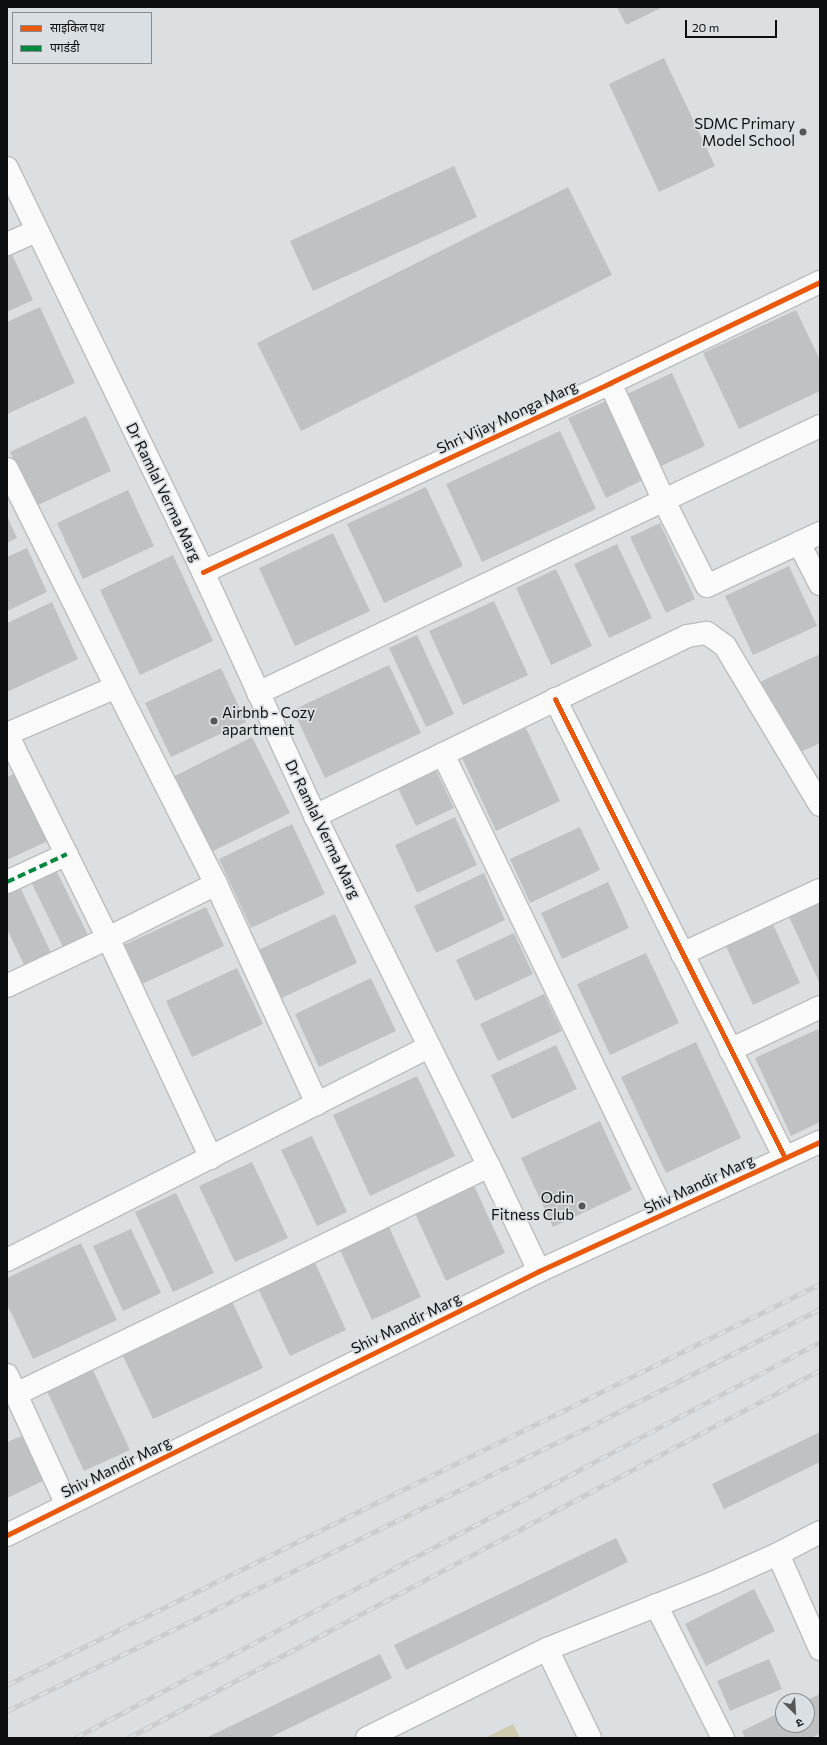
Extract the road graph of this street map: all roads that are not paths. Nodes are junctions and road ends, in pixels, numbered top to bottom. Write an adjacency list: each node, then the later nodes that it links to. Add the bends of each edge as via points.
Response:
1 (7, 168): 2 (street, Dr Ramlal Verma Marg)
2 (36, 231): 3 (street); 11 (street, Dr Ramlal Verma Marg)
3 (7, 244)
4 (820, 282): 5 (street, Shri Vijay Monga Marg)
5 (610, 383): 8 (street); 11 (street, Shri Vijay Monga Marg)
6 (820, 426): 8 (street)
7 (7, 469): 13 (street)
8 (664, 501): 10 (street, via 707,586); 14 (street)
9 (820, 533): 10 (street)
10 (799, 543): 12 (street)
11 (203, 572): 14 (street, Dr Ramlal Verma Marg)
12 (820, 584)
13 (116, 687): 19 (street, via 7,734); 21 (street)
14 (258, 693): 18 (street, Dr Ramlal Verma Marg)
15 (555, 699): 16 (street); 17 (street, via 687,636 707,633 725,646); 24 (street)
16 (443, 754): 18 (street); 34 (street)
17 (820, 805)
18 (316, 816): 27 (street, Dr Ramlal Verma Marg)
19 (67, 854): 20 (street); 23 (street)
20 (7, 882)
21 (216, 884): 23 (street); 29 (street)
22 (820, 890): 24 (street)
23 (108, 938): 25 (street); 31 (street)
24 (682, 954): 28 (street)
25 (7, 986)
26 (820, 1007): 28 (street)
27 (429, 1047): 29 (street); 33 (street, Dr Ramlal Verma Marg)
28 (730, 1050): 32 (street)
29 (317, 1104): 31 (street)
30 (820, 1142): 32 (street, Shiv Mandir Marg)
31 (211, 1158): 35 (street)
32 (785, 1158): 34 (street, Shiv Mandir Marg)
33 (489, 1166): 36 (street, Dr Ramlal Verma Marg); 37 (street)
34 (664, 1213): 36 (street, Shiv Mandir Marg)
35 (7, 1260)
36 (539, 1271): 38 (street, Shiv Mandir Marg)
37 (12, 1385): 38 (street)
38 (67, 1505): 40 (street, Shiv Mandir Marg)
39 (820, 1532): 41 (street)
40 (7, 1534)
41 (778, 1554): 42 (street); 44 (street)
42 (656, 1605): 43 (street); 47 (street)
43 (547, 1649): 45 (street); 46 (street)
44 (820, 1649)
45 (367, 1738)
46 (590, 1738)
47 (723, 1738)

